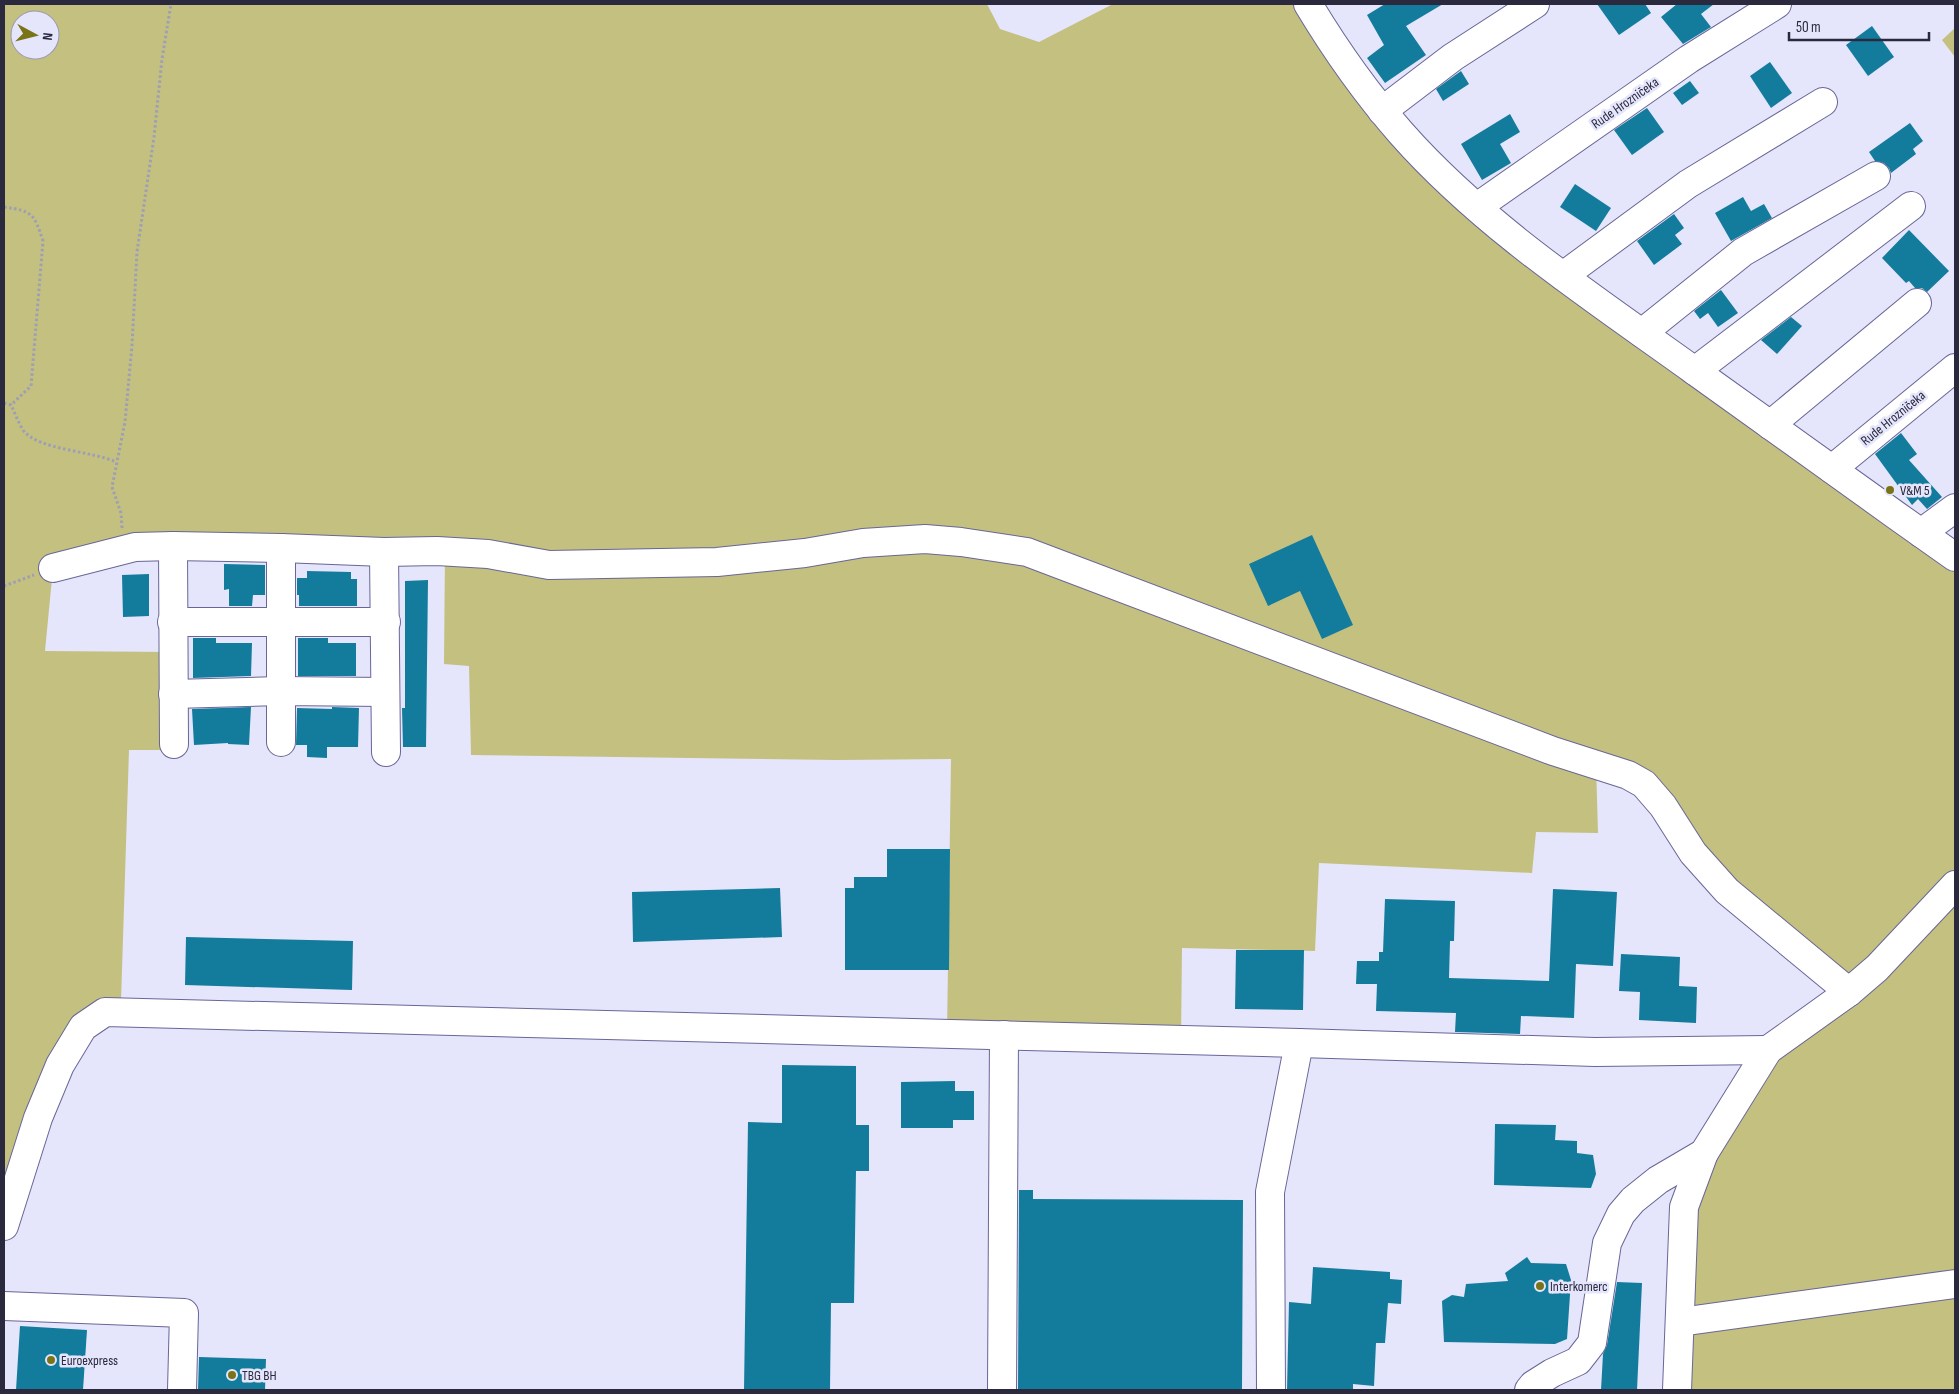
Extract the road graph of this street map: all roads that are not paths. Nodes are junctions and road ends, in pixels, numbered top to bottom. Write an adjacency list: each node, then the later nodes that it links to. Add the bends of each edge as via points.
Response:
1 (1308, 4): 5 (street)
2 (1535, 4): 5 (street, via 1453,57)
3 (1776, 4): 8 (street, Rude Hrozničeka, via 1688,59)
4 (1823, 102): 9 (street, via 1688,184)
5 (1382, 111): 8 (street)
6 (1876, 176): 11 (street, via 1743,252)
7 (1911, 206): 13 (street)
8 (1477, 207): 9 (street)
9 (1563, 276): 11 (street)
10 (1916, 303): 14 (street)
11 (1642, 333): 13 (street)
12 (1955, 368): 15 (street, Rude Hrozničeka)
13 (1695, 371): 14 (street)
14 (1770, 425): 15 (street)
15 (1832, 469): 17 (street)
16 (1955, 508): 17 (street)
17 (1921, 533): 21 (street)
18 (172, 546): 19 (street); 22 (street, via 135,547); 24 (street)
19 (280, 548): 20 (street); 23 (street)
20 (384, 552): 25 (street); 33 (street, via 488,554 550,565 707,562 804,553 863,543 925,539 1027,552 1553,751 1628,775 1644,784 1663,806 1693,854 1727,891)
21 (1955, 557)
22 (53, 568)
23 (281, 621): 24 (street); 25 (street); 26 (street)
24 (172, 622): 28 (street)
25 (386, 622): 27 (street)
26 (280, 691): 27 (street); 28 (street); 29 (street)
27 (385, 692): 31 (street)
28 (173, 694): 30 (street)
29 (281, 742)
30 (174, 744)
31 (386, 752)
32 (1955, 885): 33 (street, via 1877,968)
33 (1849, 992): 36 (street)
34 (1004, 1035): 35 (street); 38 (street, via 105,1012 83,1027 60,1065 38,1118); 43 (street)
35 (1299, 1043): 36 (street, via 1595,1052); 44 (street, via 1270,1192)
36 (1768, 1050): 37 (street)
37 (1704, 1153): 41 (street, via 1684,1207); 45 (street, via 1658,1180 1621,1214 1607,1243 1592,1343 1578,1361 1552,1373)
38 (4, 1226)
39 (1955, 1284): 41 (street)
40 (4, 1306): 42 (street, via 184,1313)
41 (1680, 1322): 46 (street)
42 (182, 1390)
43 (1002, 1390)
44 (1271, 1390)
45 (1529, 1390)
46 (1677, 1390)

